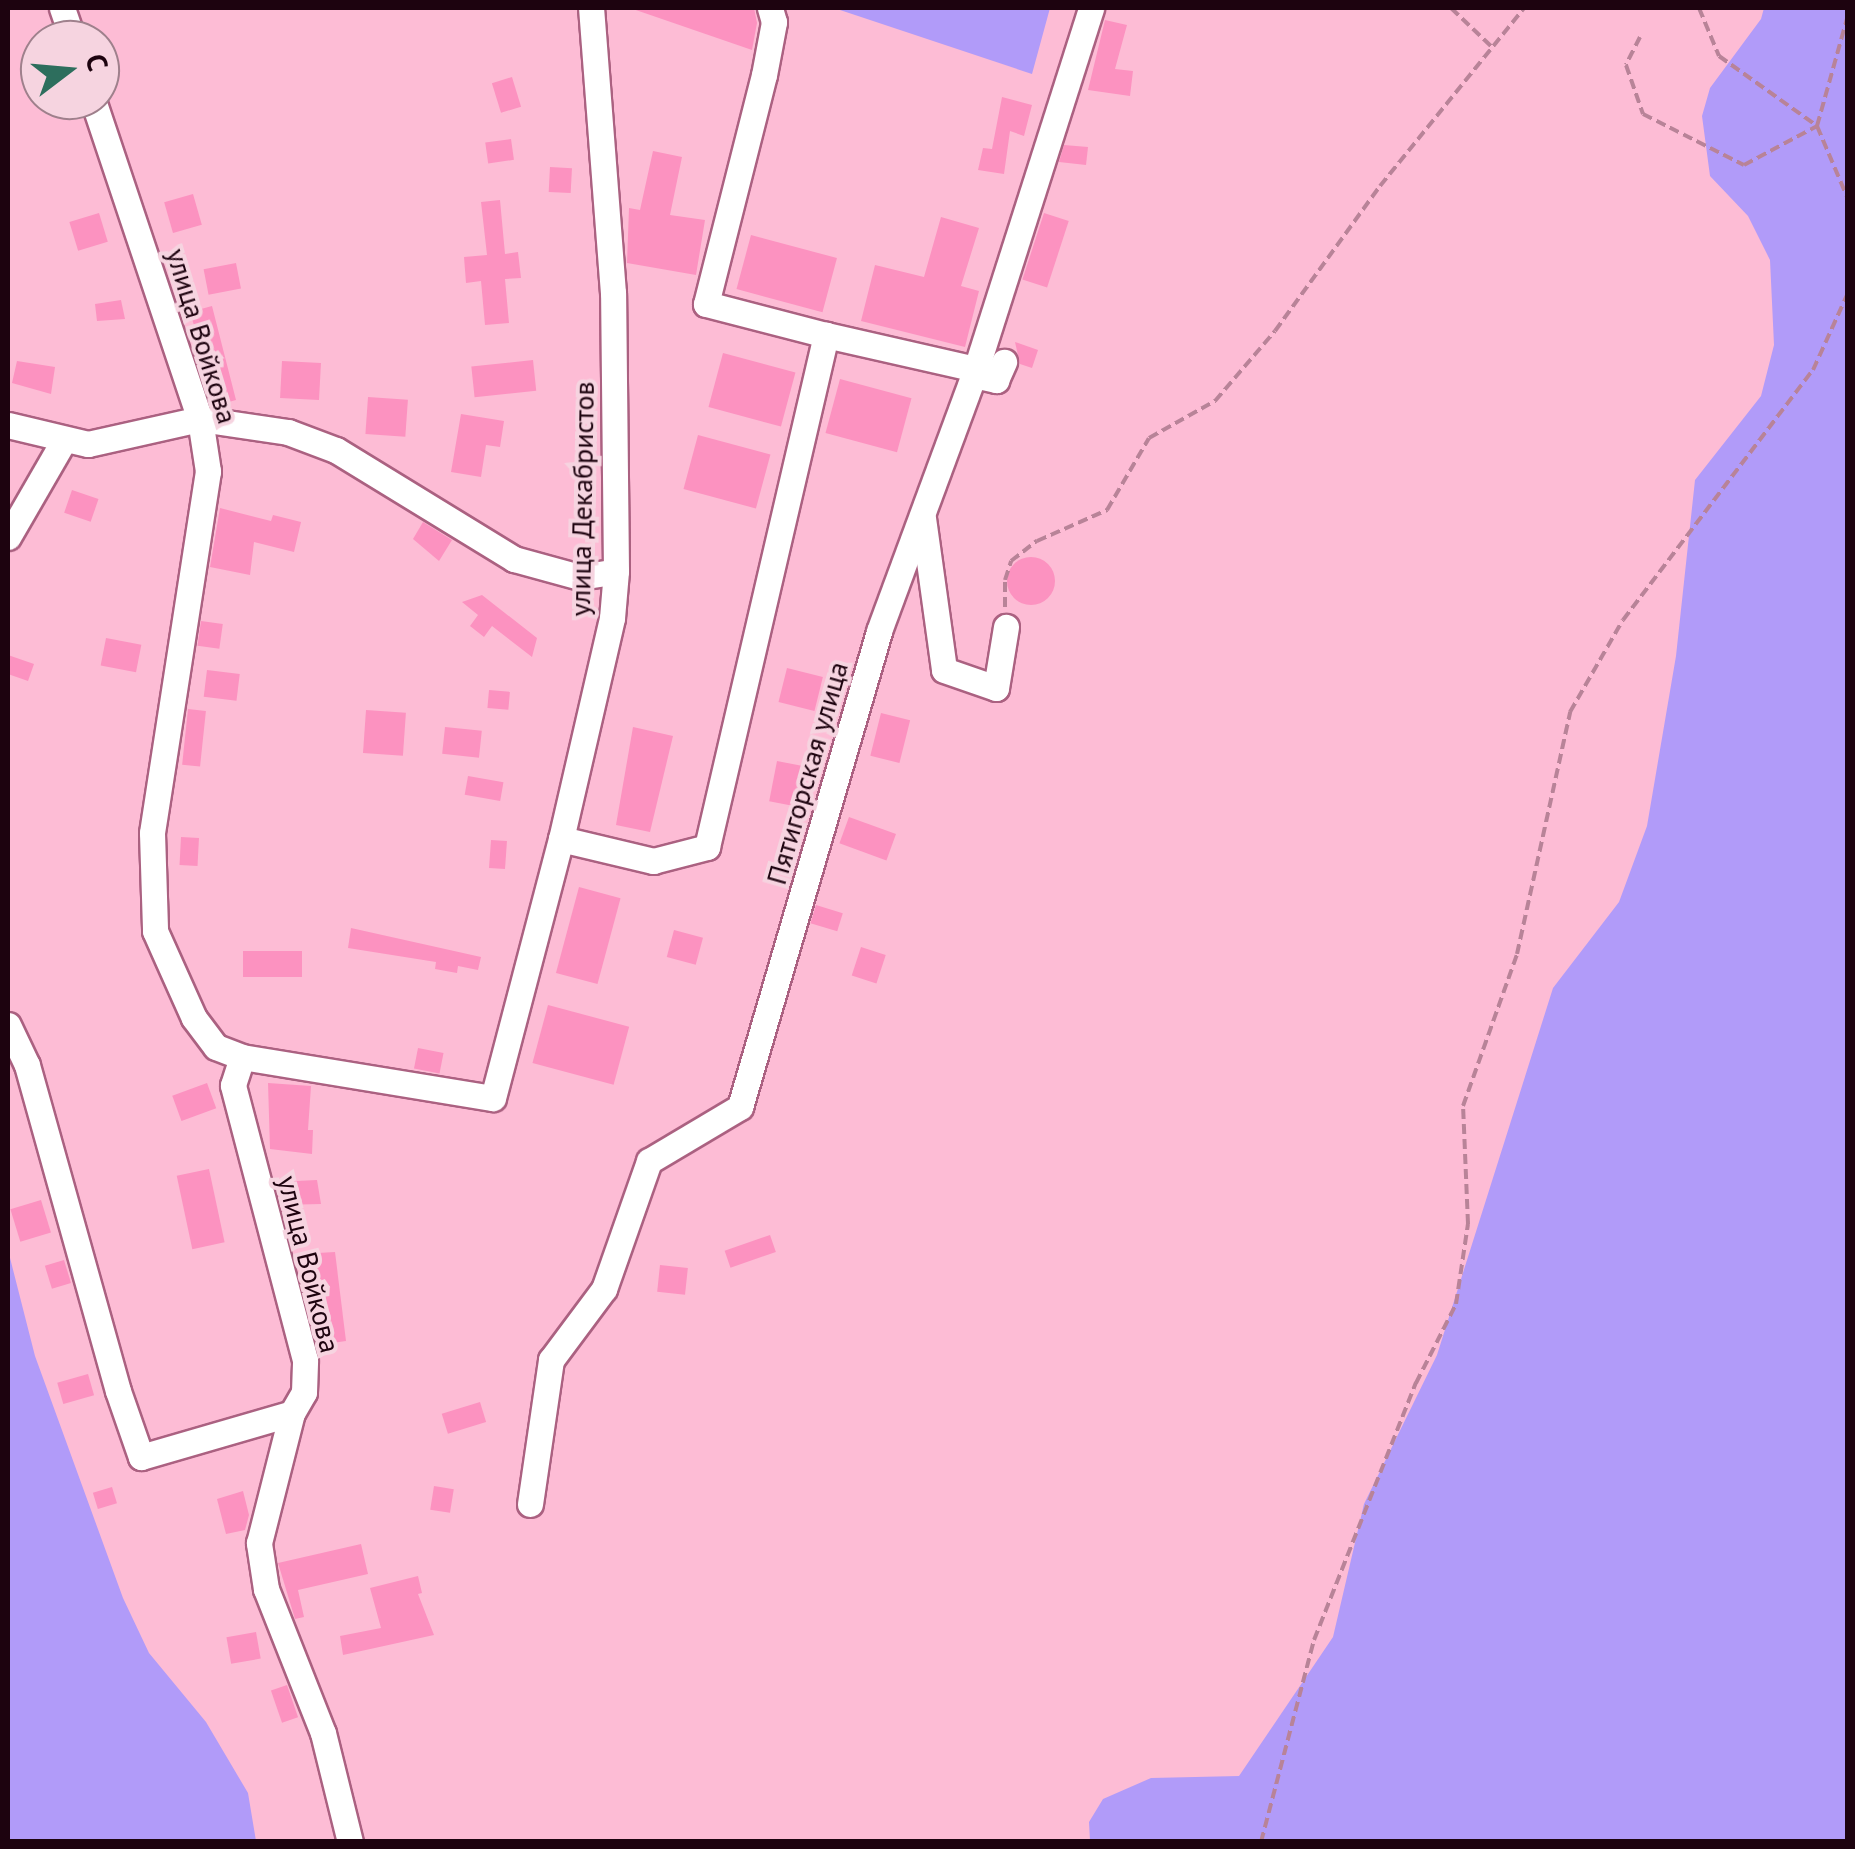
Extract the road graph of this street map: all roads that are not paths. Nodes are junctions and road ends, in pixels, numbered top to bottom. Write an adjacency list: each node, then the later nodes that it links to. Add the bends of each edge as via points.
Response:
1 (591, 8): 13 (street, улица Декабристов, via 613,293)
2 (770, 8): 5 (street, via 774,22 764,75 706,304)
3 (1091, 8): 7 (street, Пятигорская улица)
4 (101, 120): 8 (street, улица Войкова)
5 (826, 335): 7 (street); 15 (street, via 708,847 652,861)
6 (1004, 362): 7 (street, via 996,380)
7 (975, 372): 11 (street, Пятигорская улица)
8 (200, 419): 10 (street, via 88,444); 13 (street, via 288,432 336,450 514,559 580,577); 17 (street, улица Войкова, via 208,471 152,834 155,931 194,1018 216,1048)
9 (8, 424): 10 (street)
10 (64, 440): 12 (street)
11 (922, 513): 14 (street, via 944,670 996,688); 19 (street, Пятигорская улица, via 879,631 740,1107 649,1160 604,1289 551,1360)
12 (8, 537)
13 (616, 571): 15 (street, улица Декабристов, via 612,618)
14 (1006, 627)
15 (562, 839): 17 (street, улица Декабристов, via 494,1098)
16 (8, 1025): 18 (street, via 32,1081 142,1456)
17 (242, 1057): 18 (street, улица Войкова, via 233,1085 305,1360 304,1392)
18 (292, 1413): 20 (street, улица Войкова, via 259,1543 266,1589 323,1733)
19 (530, 1504)
20 (350, 1842)

